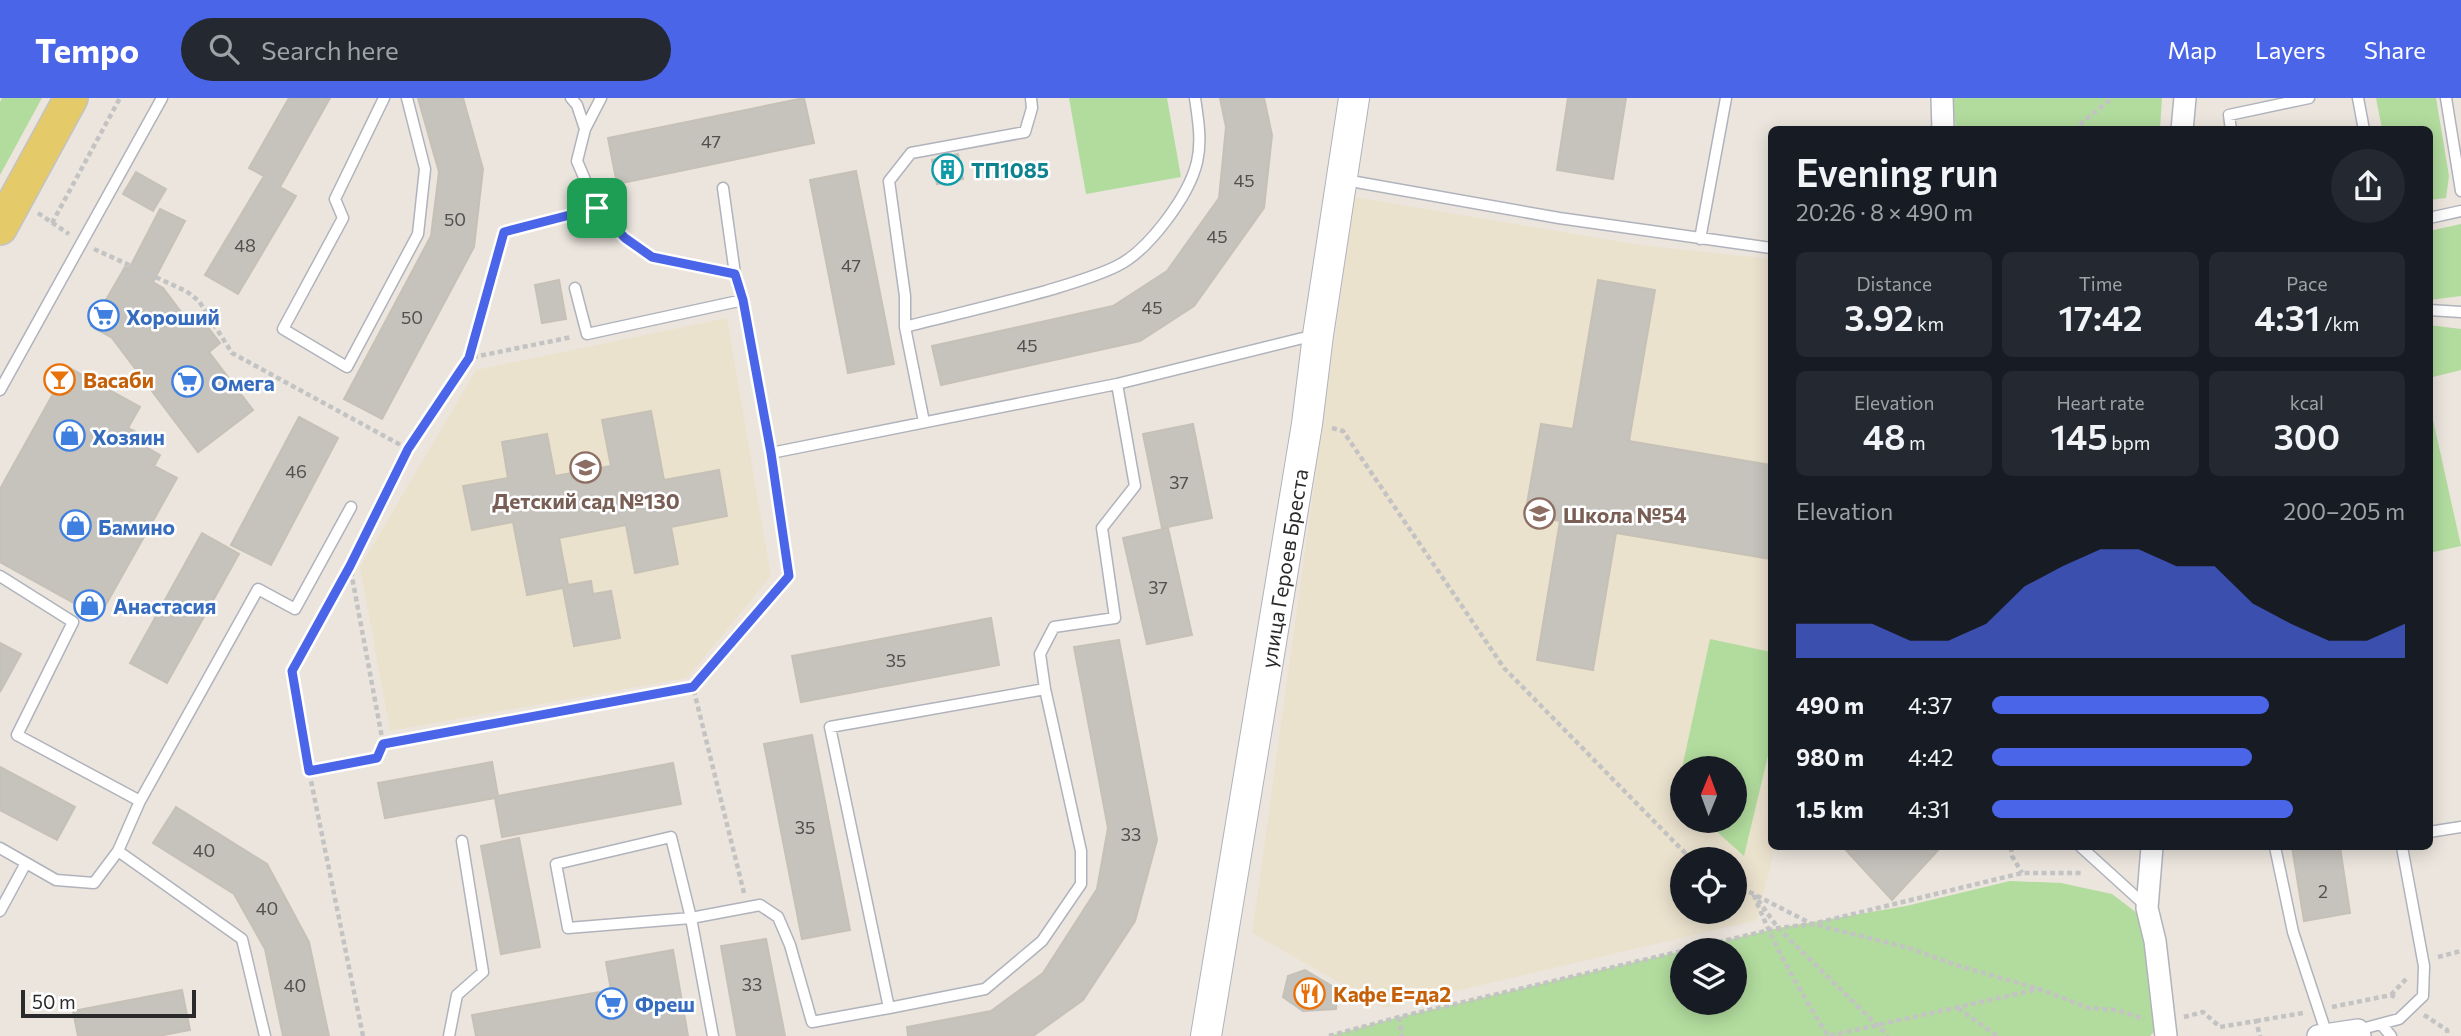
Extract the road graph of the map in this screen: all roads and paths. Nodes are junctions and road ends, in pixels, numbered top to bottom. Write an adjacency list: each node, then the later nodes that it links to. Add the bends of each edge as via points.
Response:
1 (71, 98): 32 (main road)
2 (120, 98): 31 (path)
3 (162, 98): 47 (lane)
4 (384, 98): 5 (lane, via 335,199 343,218 283,329 347,367 418,234 425,169)
5 (407, 98)
6 (571, 98): 23 (lane)
7 (601, 98): 23 (lane)
8 (1031, 98): 42 (lane, via 1025,132 911,153 889,181)
9 (1195, 98): 42 (lane, via 1200,131 1197,162 1183,196 1154,235 1119,266 1069,285)
10 (1354, 98): 24 (street, улица Героев Бреста)
11 (1726, 98): 34 (lane)
12 (1941, 98): 18 (street)
13 (2112, 98): 19 (path)
14 (2185, 98): 20 (street)
15 (2309, 98): 21 (lane, via 2229,116)
16 (2358, 98): 22 (lane)
17 (2446, 98): 26 (lane)
18 (1944, 126)
19 (2078, 126)
20 (2182, 126)
21 (2230, 126)
22 (2363, 126)
23 (585, 129): 27 (lane, via 577,161)
24 (1342, 179): 34 (lane); 44 (street, улица Героев Бреста)
25 (723, 188): 37 (lane)
26 (2461, 191)
27 (597, 208): 37 (path, via 625,238 652,257); 45 (path, via 504,232)
28 (2461, 211): 30 (lane)
29 (37, 213): 31 (path)
30 (2433, 217)
31 (52, 223): 33 (path)
32 (0, 228)
33 (71, 235)
34 (1700, 239): 36 (lane)
35 (88, 247): 50 (path, via 186,291 199,301 232,352)
36 (1768, 248)
37 (735, 274): 39 (lane)
38 (575, 288): 43 (lane)
39 (743, 300): 43 (lane); 51 (lane)
40 (2433, 310): 41 (lane)
41 (2461, 312)
42 (905, 327): 48 (lane)
43 (587, 334): 45 (path)
44 (1318, 335): 46 (lane); 49 (street, улица Героев Бреста)
45 (469, 358): 50 (path)
46 (1117, 384): 48 (lane); 57 (lane, via 1135,486 1102,528 1115,618 1054,627 1040,654)
47 (0, 390)
48 (924, 422): 51 (lane)
49 (1307, 424): 64 (path, via 1343,430 1504,668); 101 (street, улица Героев Бреста)
50 (408, 449): 53 (path)
51 (771, 453): 55 (lane)
52 (351, 508): 60 (lane, via 295,608 258,589)
53 (350, 566): 58 (path); 59 (path, via 292,671)
54 (0, 576): 60 (lane, via 73,622 17,735)
55 (789, 576): 56 (path)
56 (693, 687): 58 (path); 77 (path)
57 (1045, 689): 90 (lane, via 1081,851 1081,884 1042,941 985,989); 90 (lane, via 830,727)
58 (383, 744): 59 (path, via 377,758)
59 (309, 771): 98 (path)
60 (141, 801): 71 (lane)
61 (2461, 827): 62 (lane)
62 (2433, 831)
63 (462, 841): 99 (lane, via 484,972 457,995)
64 (1679, 847)
65 (0, 848): 72 (lane)
66 (2011, 850): 73 (path)
67 (2084, 850): 74 (lane)
68 (2152, 850): 78 (street)
69 (2276, 850): 96 (lane)
70 (2403, 850): 87 (lane)
71 (118, 851): 72 (lane, via 94,883 57,880); 97 (lane, via 242,939)
72 (26, 863): 79 (lane)
73 (2022, 873): 74 (path); 81 (path)
74 (2109, 873): 78 (lane)
75 (1747, 891): 76 (path)
76 (1753, 894): 81 (path); 82 (path); 83 (path)
77 (748, 908): 80 (lane); 90 (lane, via 760,905 778,917 812,1022)
78 (2147, 908): 94 (street, via 2155,941)
79 (0, 911)
80 (691, 918): 80 (lane, via 671,836 556,864 568,928); 100 (lane)
81 (1812, 924): 82 (path); 88 (path, via 1909,948)
82 (1778, 928): 83 (path); 93 (path)
83 (1768, 931): 84 (path); 93 (path, via 1828,1036)
84 (1738, 938)
85 (2461, 951): 87 (path)
86 (1670, 954): 91 (path)
87 (2423, 961): 92 (lane, via 2423,996 2399,1019)
88 (2039, 989): 89 (path); 94 (path, via 2089,1008 2117,1010)
89 (1957, 1007): 93 (path); 105 (path)
90 (889, 1008)
91 (1399, 1017): 102 (path); 103 (path)
92 (2381, 1024): 95 (lane); 107 (lane)
93 (1878, 1025): 104 (path)
94 (2160, 1026): 106 (path, via 2203,1012 2220,1027 2256,1021)
95 (2359, 1033): 96 (street)
96 (2322, 1035)
97 (265, 1036)
98 (363, 1036)
99 (449, 1036)
100 (713, 1036)
101 (1206, 1036)
102 (1329, 1036)
103 (1402, 1036)
104 (1888, 1036)
105 (1997, 1036)
106 (2260, 1036)
107 (2391, 1036)

